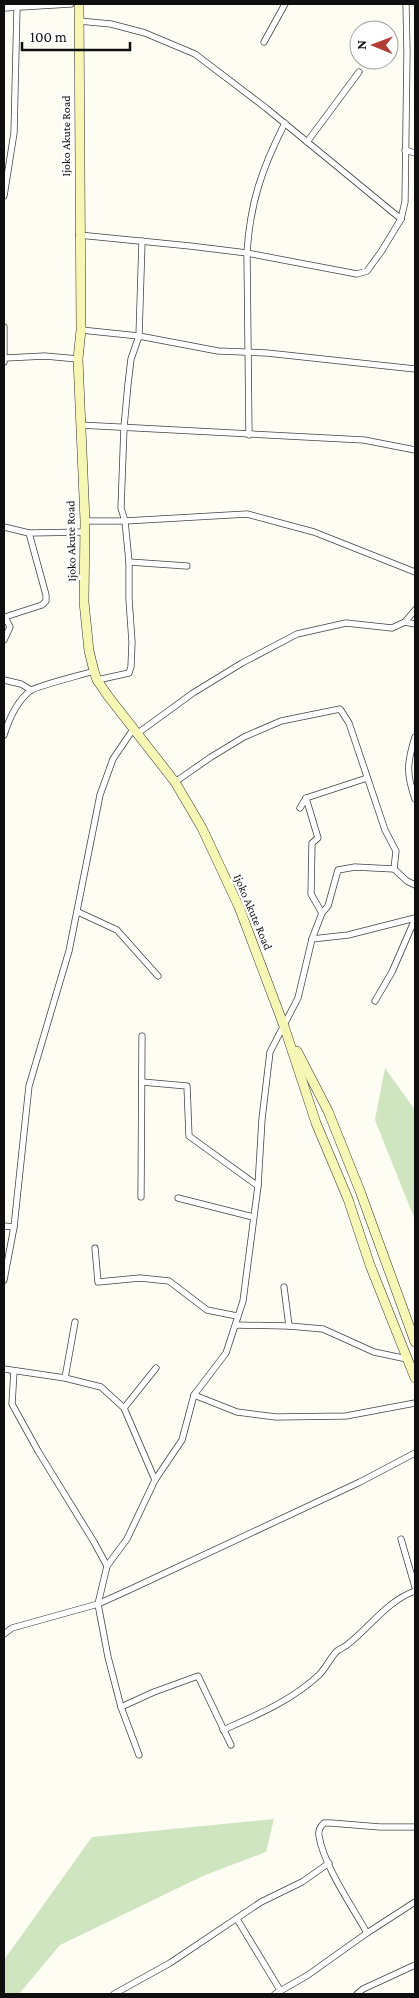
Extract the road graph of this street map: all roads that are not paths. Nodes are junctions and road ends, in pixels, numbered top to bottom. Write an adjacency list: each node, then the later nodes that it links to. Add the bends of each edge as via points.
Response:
1 (70, 4): 5 (street)
2 (79, 4): 7 (main road, Ijoko Akute Road)
3 (285, 4): 8 (street)
4 (406, 4): 12 (street)
5 (17, 7): 6 (street); 14 (street, via 14,133)
6 (4, 8)
7 (78, 20): 10 (street, via 145,33 195,54); 17 (main road, Ijoko Akute Road)
8 (264, 42)
9 (359, 72): 11 (street)
10 (285, 124): 11 (street); 19 (street, via 255,195)
11 (308, 142): 16 (street)
12 (405, 150): 13 (street); 16 (street, via 405,202)
13 (415, 153)
14 (6, 170): 15 (street)
15 (4, 196)
16 (401, 219): 19 (street, via 367,271 357,274)
17 (79, 235): 18 (street); 21 (main road, Ijoko Akute Road)
18 (142, 241): 19 (street); 22 (street)
19 (247, 253): 24 (street)
20 (4, 327): 23 (street)
21 (81, 330): 22 (street); 25 (main road, Ijoko Akute Road)
22 (139, 336): 24 (street, via 218,351); 29 (street, via 131,359)
23 (4, 337): 26 (street)
24 (248, 352): 27 (street); 30 (street)
25 (78, 359): 26 (street, via 45,356); 28 (main road, Ijoko Akute Road)
26 (4, 360)
27 (415, 369)
28 (80, 425): 29 (street); 32 (main road, Ijoko Akute Road)
29 (124, 427): 30 (street); 33 (street, via 121,508)
30 (249, 435): 31 (street, via 364,440)
31 (415, 450)
32 (85, 521): 33 (street); 35 (main road, Ijoko Akute Road)
33 (125, 521): 37 (street); 39 (street, via 246,514 314,532)
34 (4, 527): 36 (street)
35 (84, 532): 36 (street); 44 (main road, Ijoko Akute Road, via 84,602 89,651)
36 (29, 533): 43 (street, via 46,601 42,606 6,617 10,627)
37 (130, 562): 38 (street); 44 (street, via 131,667 129,673)
38 (187, 566)
39 (415, 572)
40 (415, 610): 41 (street)
41 (405, 622): 42 (street); 47 (street, via 392,628 346,623 297,634 209,683)
42 (415, 624)
43 (4, 640)
44 (96, 676): 46 (street); 47 (main road, Ijoko Akute Road)
45 (4, 680): 46 (street)
46 (31, 690): 48 (street, via 10,716)
47 (136, 730): 51 (main road, Ijoko Akute Road); 57 (street, via 113,759 100,795)
48 (4, 735)
49 (415, 737): 53 (street, via 408,759 408,780)
50 (367, 778): 51 (street, via 349,723 340,708 281,721 244,737); 52 (street); 55 (street, via 396,851)
51 (175, 782): 63 (main road, Ijoko Akute Road, via 202,828 239,907)
52 (306, 798): 54 (street); 58 (street, via 318,838 312,843 311,894)
53 (415, 799)
54 (300, 808)
55 (394, 869): 56 (street); 58 (street, via 355,867 338,870 328,906)
56 (415, 885)
57 (78, 912): 61 (street, via 118,930); 71 (street, via 29,1086)
58 (322, 913): 60 (street)
59 (415, 918): 60 (street, via 348,935); 62 (street, via 392,972)
60 (312, 938): 63 (street, via 298,998)
61 (158, 976)
62 (375, 1001)
63 (284, 1026): 66 (street, via 270,1052); 79 (main road, Ijoko Akute Road, via 328,1112); 80 (main road, Ijoko Akute Road, via 316,1123 348,1199)
64 (142, 1036): 65 (street)
65 (142, 1082): 66 (street, via 187,1086 189,1136); 67 (street)
66 (258, 1186): 69 (street)
67 (141, 1196)
68 (178, 1198): 69 (street)
69 (253, 1217): 75 (street, via 243,1301)
70 (4, 1226): 71 (street)
71 (14, 1228): 73 (street)
72 (95, 1248): 75 (street, via 98,1282 140,1278 169,1281 207,1310)
73 (4, 1280)
74 (284, 1287): 78 (street)
75 (237, 1316): 77 (street)
76 (75, 1322): 84 (street)
77 (236, 1325): 78 (street); 86 (street, via 226,1353)
78 (289, 1326): 80 (street, via 323,1329 374,1352)
79 (415, 1342)
80 (407, 1359): 85 (main road, Ijoko Akute Road)
81 (156, 1368): 88 (street)
82 (4, 1369): 83 (street)
83 (14, 1371): 84 (street); 92 (street, via 12,1404)
84 (65, 1378): 88 (street, via 100,1387)
85 (415, 1378)
86 (194, 1396): 87 (street, via 237,1412 276,1417 346,1416); 90 (street, via 182,1440)
87 (415, 1403)
88 (124, 1408): 90 (street)
89 (415, 1453): 95 (street, via 360,1482)
90 (155, 1480): 92 (street, via 127,1539)
91 (401, 1539): 93 (street)
92 (107, 1566): 95 (street)
93 (415, 1586)
94 (415, 1591): 98 (street, via 374,1618 347,1646 337,1651 320,1674 306,1686 268,1710)
95 (98, 1604): 96 (street, via 12,1628); 97 (street)
96 (4, 1634)
97 (121, 1707): 98 (street, via 198,1676); 100 (street)
98 (223, 1730): 99 (street)
99 (231, 1745)
100 (138, 1755)
101 (415, 1827): 102 (street, via 380,1828 324,1823 318,1835)
102 (328, 1863): 104 (street, via 302,1882); 105 (street)
103 (415, 1902): 105 (street)
104 (236, 1919): 107 (street); 108 (street, via 170,1963)
105 (367, 1932): 107 (street, via 308,1975)
106 (415, 1965): 109 (street)
107 (277, 1992)
108 (114, 1994)
109 (358, 1994)

